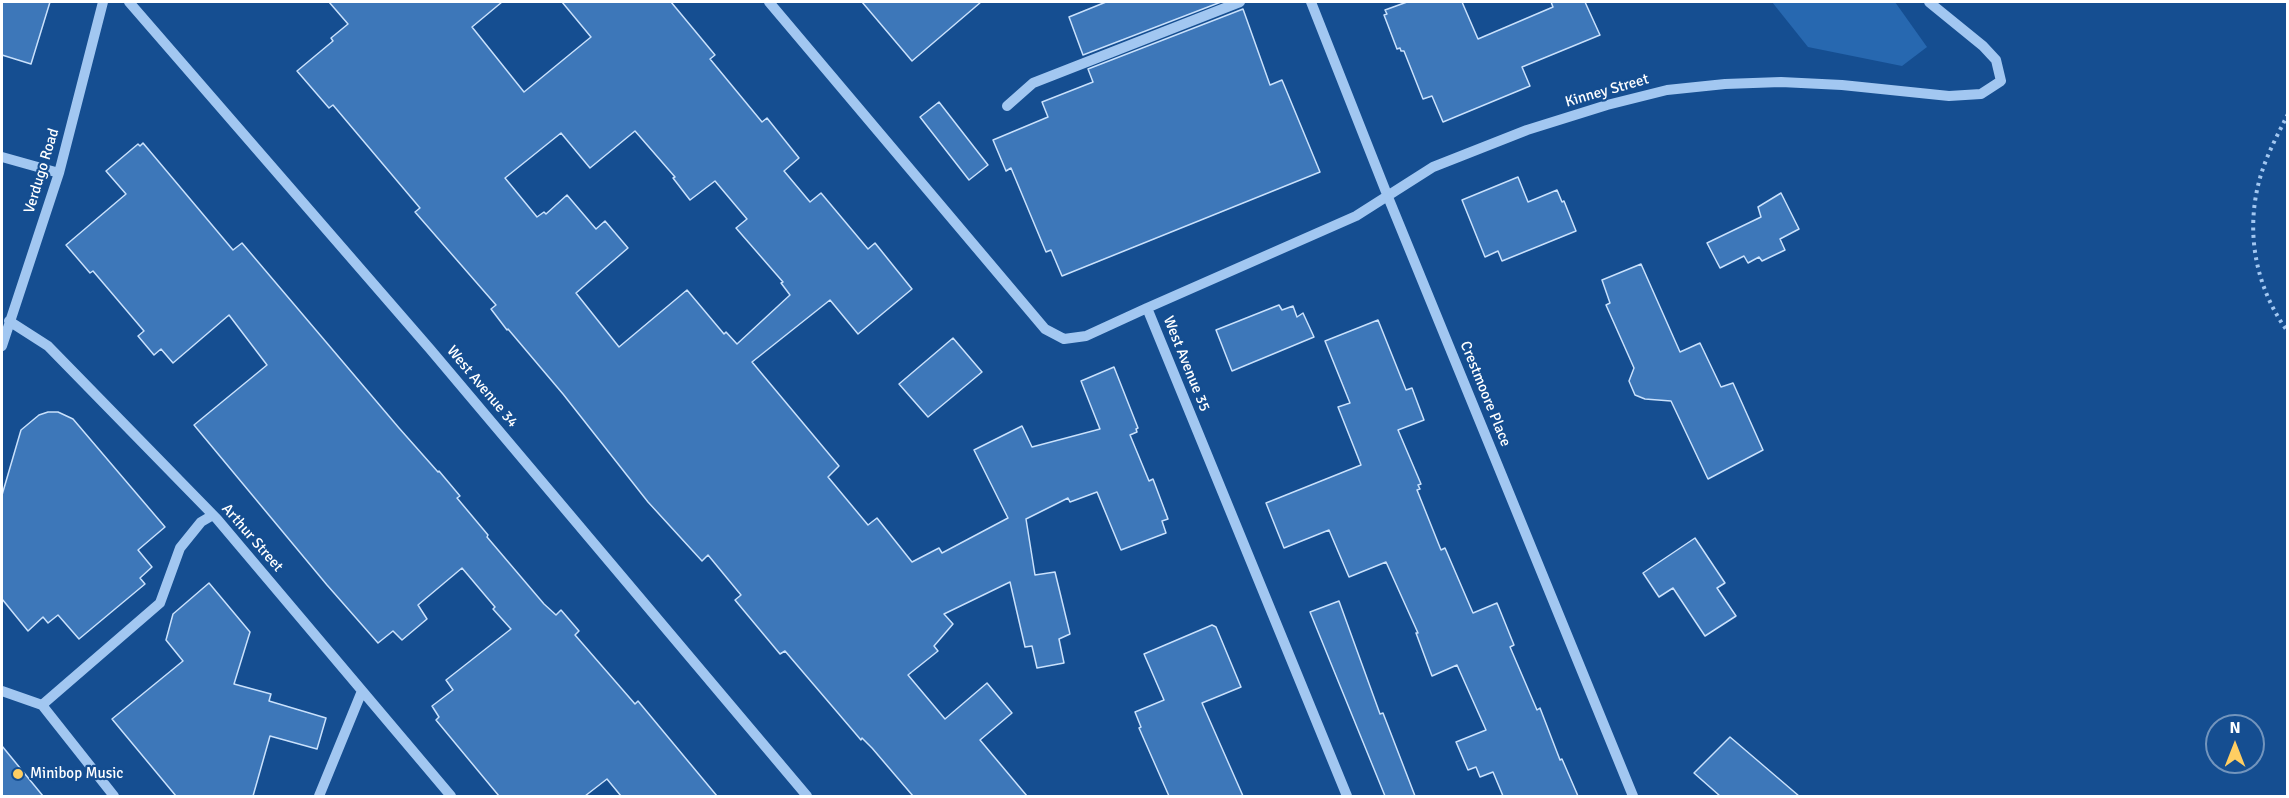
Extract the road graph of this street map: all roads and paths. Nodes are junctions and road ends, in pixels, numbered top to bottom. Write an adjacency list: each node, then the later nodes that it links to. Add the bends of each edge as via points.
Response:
1 (103, 2): 10 (street, Verdugo Road)
2 (129, 2): 23 (street, West Avenue 34, via 430,349)
3 (769, 2): 12 (street, West Avenue 35, via 1045,328 1064,339 1086,336)
4 (1240, 2): 7 (street, via 1033,83)
5 (1311, 2): 11 (street, Crestmoore Place)
6 (1929, 2): 11 (street, Kinney Street, via 1996,60 2001,81 1981,94 1949,96 1781,82 1667,90 1527,130 1433,167)
7 (1007, 106)
8 (2288, 114): 14 (path, via 2260,177 2253,210 2253,246 2261,282)
9 (2, 157): 10 (street)
10 (59, 173): 13 (street, Verdugo Road)
11 (1388, 197): 12 (street, Kinney Street, via 1356,216); 25 (street, Crestmoore Place)
12 (1147, 308): 24 (street, West Avenue 35)
13 (9, 321): 15 (street, Verdugo Road); 16 (street, Arthur Street, via 48,346)
14 (2288, 332)
15 (2, 346)
16 (213, 515): 18 (street, Arthur Street); 19 (street, via 201,522 180,548 160,603)
17 (2, 691): 19 (street)
18 (362, 691): 21 (street); 22 (street, Arthur Street)
19 (42, 705): 20 (street)
20 (114, 796)
21 (319, 796)
22 (452, 796)
23 (807, 796)
24 (1347, 796)
25 (1633, 796)

